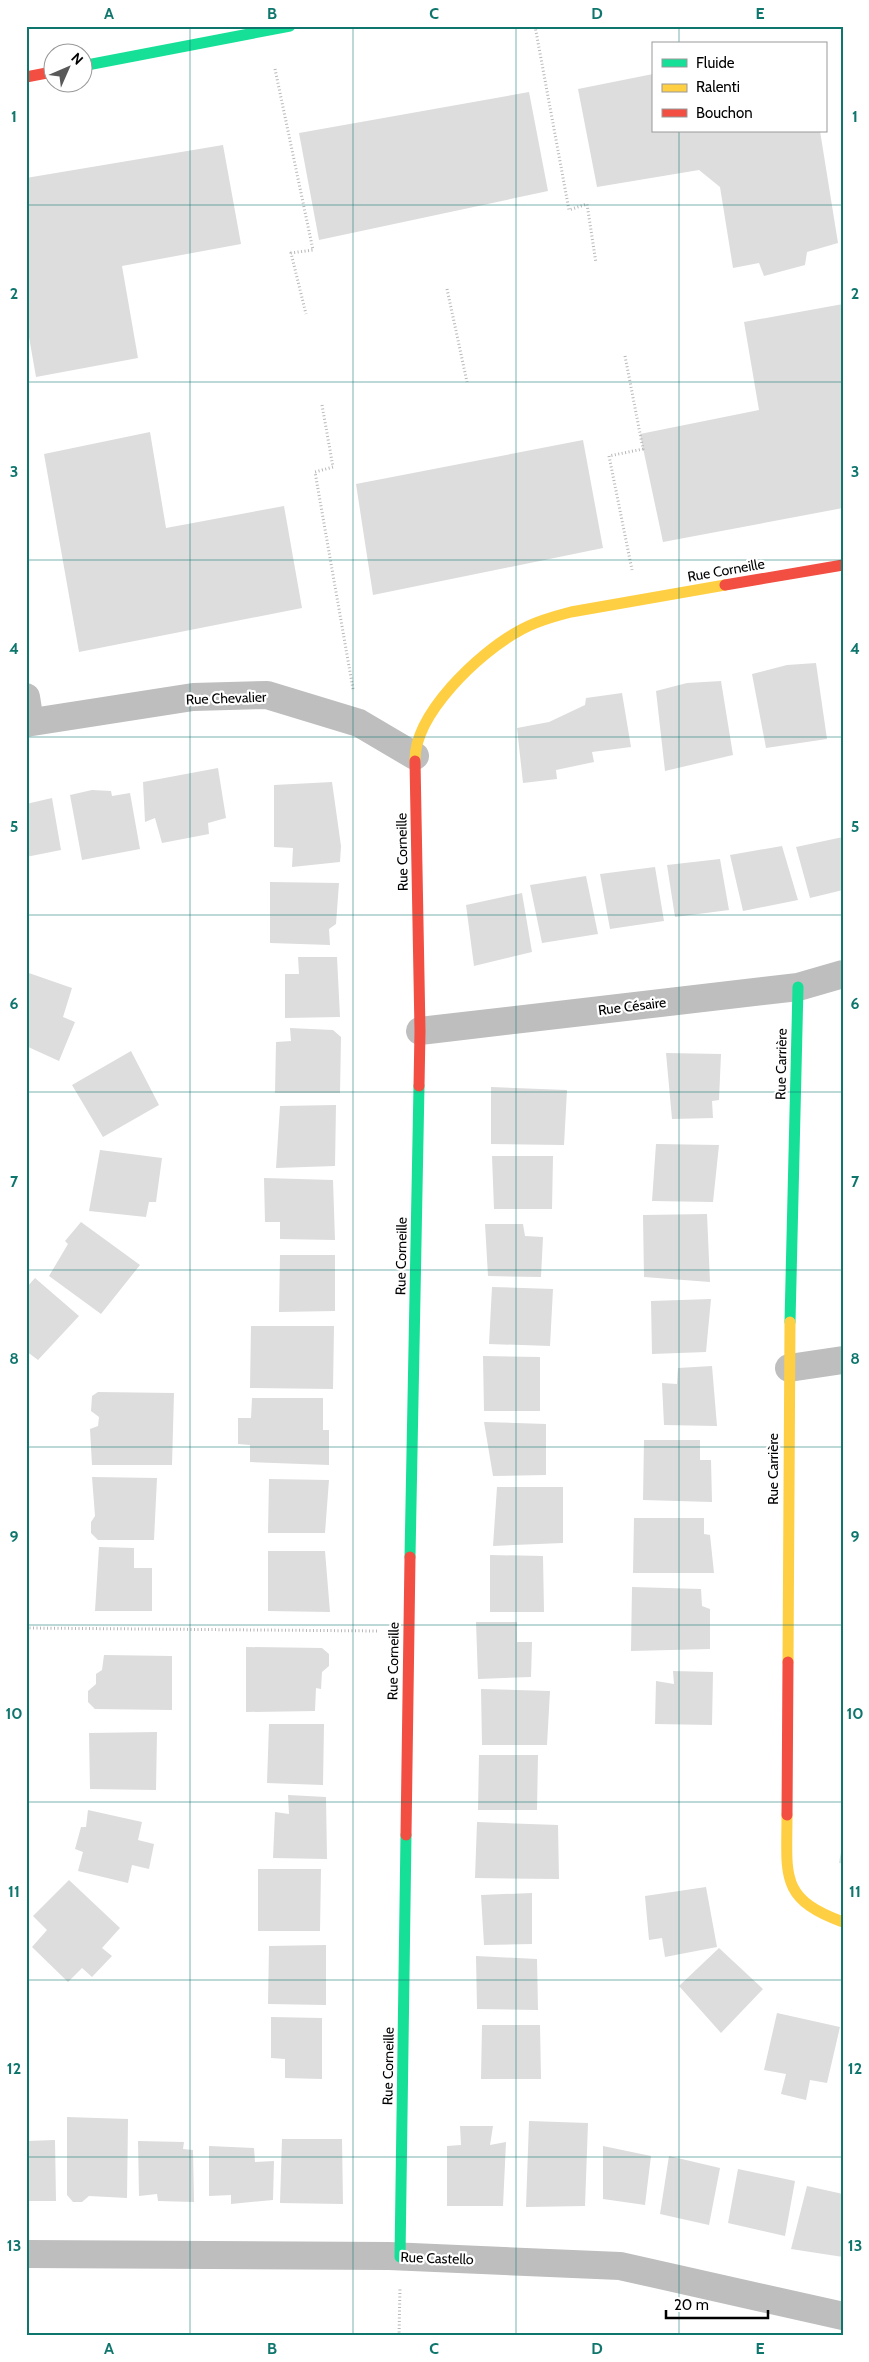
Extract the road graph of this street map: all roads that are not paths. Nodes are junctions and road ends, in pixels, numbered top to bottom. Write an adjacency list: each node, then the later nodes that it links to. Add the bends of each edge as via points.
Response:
1 (290, 26): 2 (street)
2 (92, 64)
3 (42, 74): 4 (street)
4 (26, 77)
5 (843, 564): 7 (street, Rue Corneille, via 556,615 503,638 475,662 432,711 423,725)
6 (27, 714): 7 (street, Rue Chevalier, via 193,698 266,695 359,723)
7 (415, 756): 10 (street, Rue Corneille)
8 (843, 974): 9 (street, Rue Césaire)
9 (798, 987): 10 (street, Rue Césaire); 12 (street, Rue Carrière)
10 (420, 1031): 15 (street, Rue Corneille)
11 (843, 1360): 12 (street)
12 (789, 1368): 13 (street, Rue Carrière, via 787,1868 794,1892 827,1917)
13 (843, 1922)
14 (26, 2254): 15 (street, Rue Castello)
15 (400, 2257): 16 (street, Rue Castello, via 620,2266)
16 (843, 2316)

